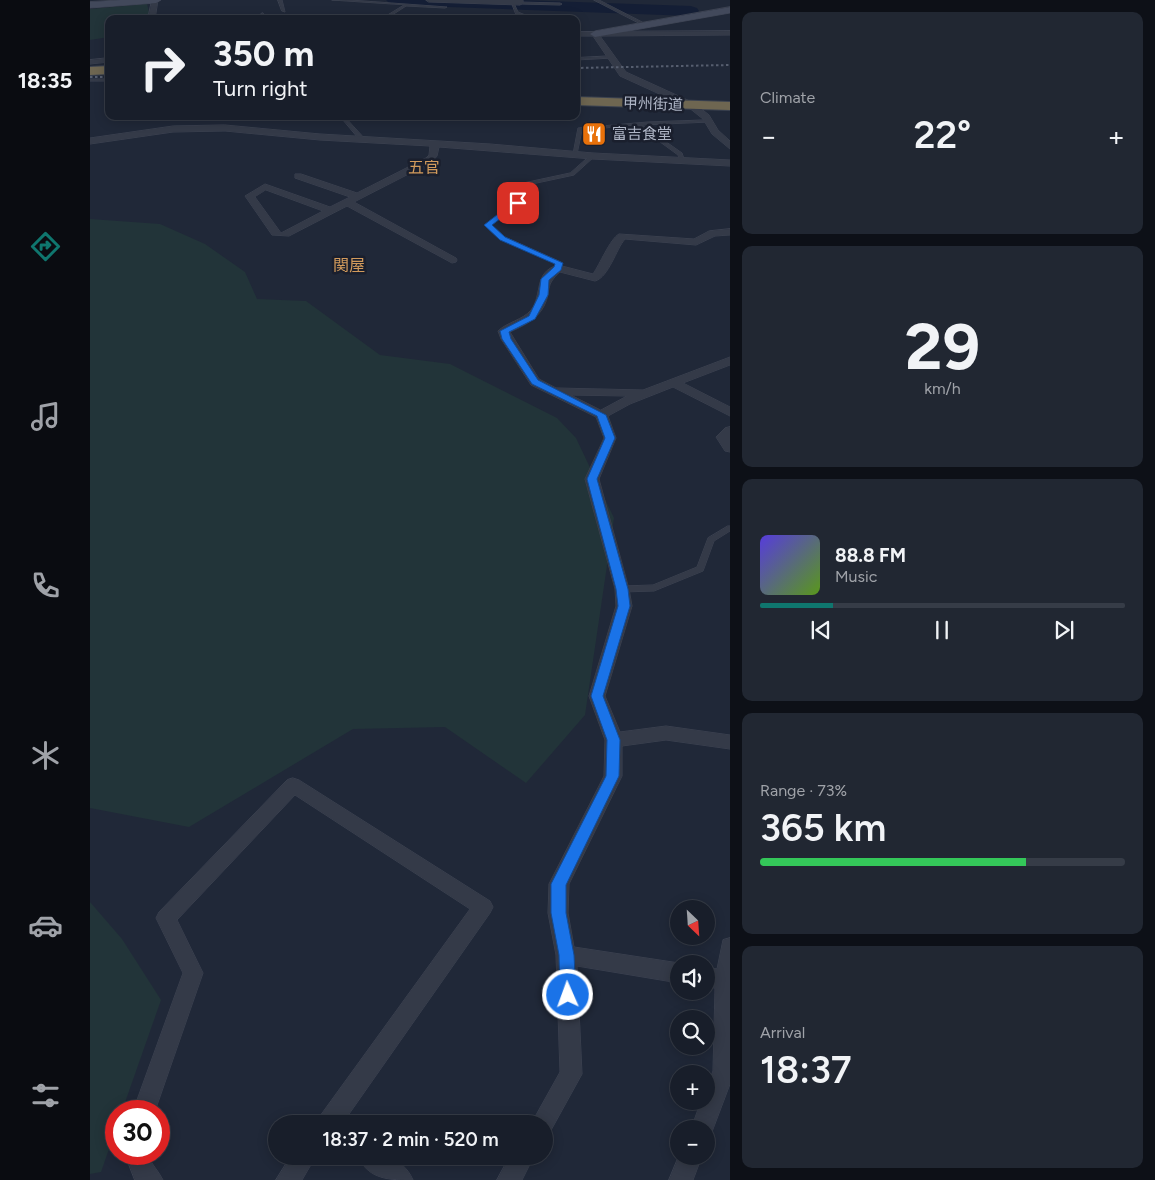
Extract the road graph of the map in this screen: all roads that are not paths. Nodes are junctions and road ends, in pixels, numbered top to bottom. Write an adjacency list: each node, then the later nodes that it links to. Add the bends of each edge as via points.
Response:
1 (156, 0): 9 (street); 14 (street)
2 (280, 0): 13 (lane)
3 (334, 0): 10 (lane)
4 (429, 0): 6 (street)
5 (596, 0): 17 (lane)
6 (516, 3): 8 (lane); 16 (lane, via 517,13)
7 (715, 3): 12 (street)
8 (560, 4)
9 (90, 5)
10 (405, 6): 11 (lane); 15 (lane)
11 (445, 7)
12 (730, 10): 17 (street)
13 (284, 11)
14 (152, 15)
15 (390, 15)
16 (522, 15)
17 (646, 25): 20 (street)
18 (730, 33): 20 (street)
19 (580, 34): 20 (street)
20 (595, 34): 21 (street)
21 (612, 58): 22 (lane); 30 (street, via 623,74)
22 (580, 59)
23 (105, 60): 24 (street)
24 (90, 62)
25 (105, 70): 26 (highway)
26 (90, 71)
27 (90, 80): 28 (lane)
28 (105, 80)
29 (580, 100): 30 (highway, 甲州街道)
30 (691, 105): 31 (highway, 甲州街道); 33 (street)
31 (730, 106)
32 (346, 120): 35 (lane)
33 (708, 121): 34 (lane); 38 (street)
34 (638, 124): 39 (lane, via 580,128); 41 (lane, via 680,154)
35 (363, 140): 36 (street, via 198,128 149,131); 37 (street)
36 (90, 141)
37 (435, 144): 39 (street); 44 (street, via 429,160)
38 (730, 146)
39 (575, 154): 40 (street)
40 (594, 156): 41 (street); 49 (lane, via 572,174 516,186 513,190 518,203 488,225 502,238 559,263)
41 (683, 161): 42 (street)
42 (730, 163)
43 (298, 176): 44 (street)
44 (357, 196): 45 (street)
45 (347, 202): 46 (street); 48 (street)
46 (330, 210): 46 (street, via 265,188 250,196 280,234)
47 (730, 232): 49 (street, via 713,233 696,242 623,236 594,278)
48 (452, 260)
49 (558, 268): 52 (street, via 545,279 544,295 532,318 504,331 527,373 535,382)
50 (730, 361): 51 (street)
51 (674, 383): 53 (street); 54 (street)
52 (554, 391): 53 (street); 55 (street)
53 (649, 393): 55 (street, via 626,401)
54 (730, 412)
55 (602, 415): 59 (street, via 610,438 592,479)
56 (730, 431): 57 (street, via 722,437)
57 (730, 448)
58 (730, 528): 59 (lane, via 712,540 700,569 654,588)
59 (622, 589): 60 (street, via 624,606 597,696)
60 (614, 740): 61 (street, via 666,734); 63 (street, via 613,776 558,884 558,913)
61 (730, 742)
62 (730, 947): 65 (street)
63 (566, 955): 64 (street); 68 (street, via 571,1074)
64 (670, 972)
65 (721, 979): 69 (street, via 724,1072)
66 (148, 1100): 67 (street, via 193,973 166,918 293,786 483,907)
67 (334, 1115)
68 (547, 1115)
69 (705, 1120)
70 (139, 1165): 75 (street)
71 (299, 1165): 76 (street)
72 (381, 1165): 77 (street)
73 (518, 1165): 78 (street)
74 (687, 1165): 79 (street)
75 (151, 1180)
76 (288, 1180)
77 (402, 1180)
78 (509, 1180)
79 (681, 1180)

